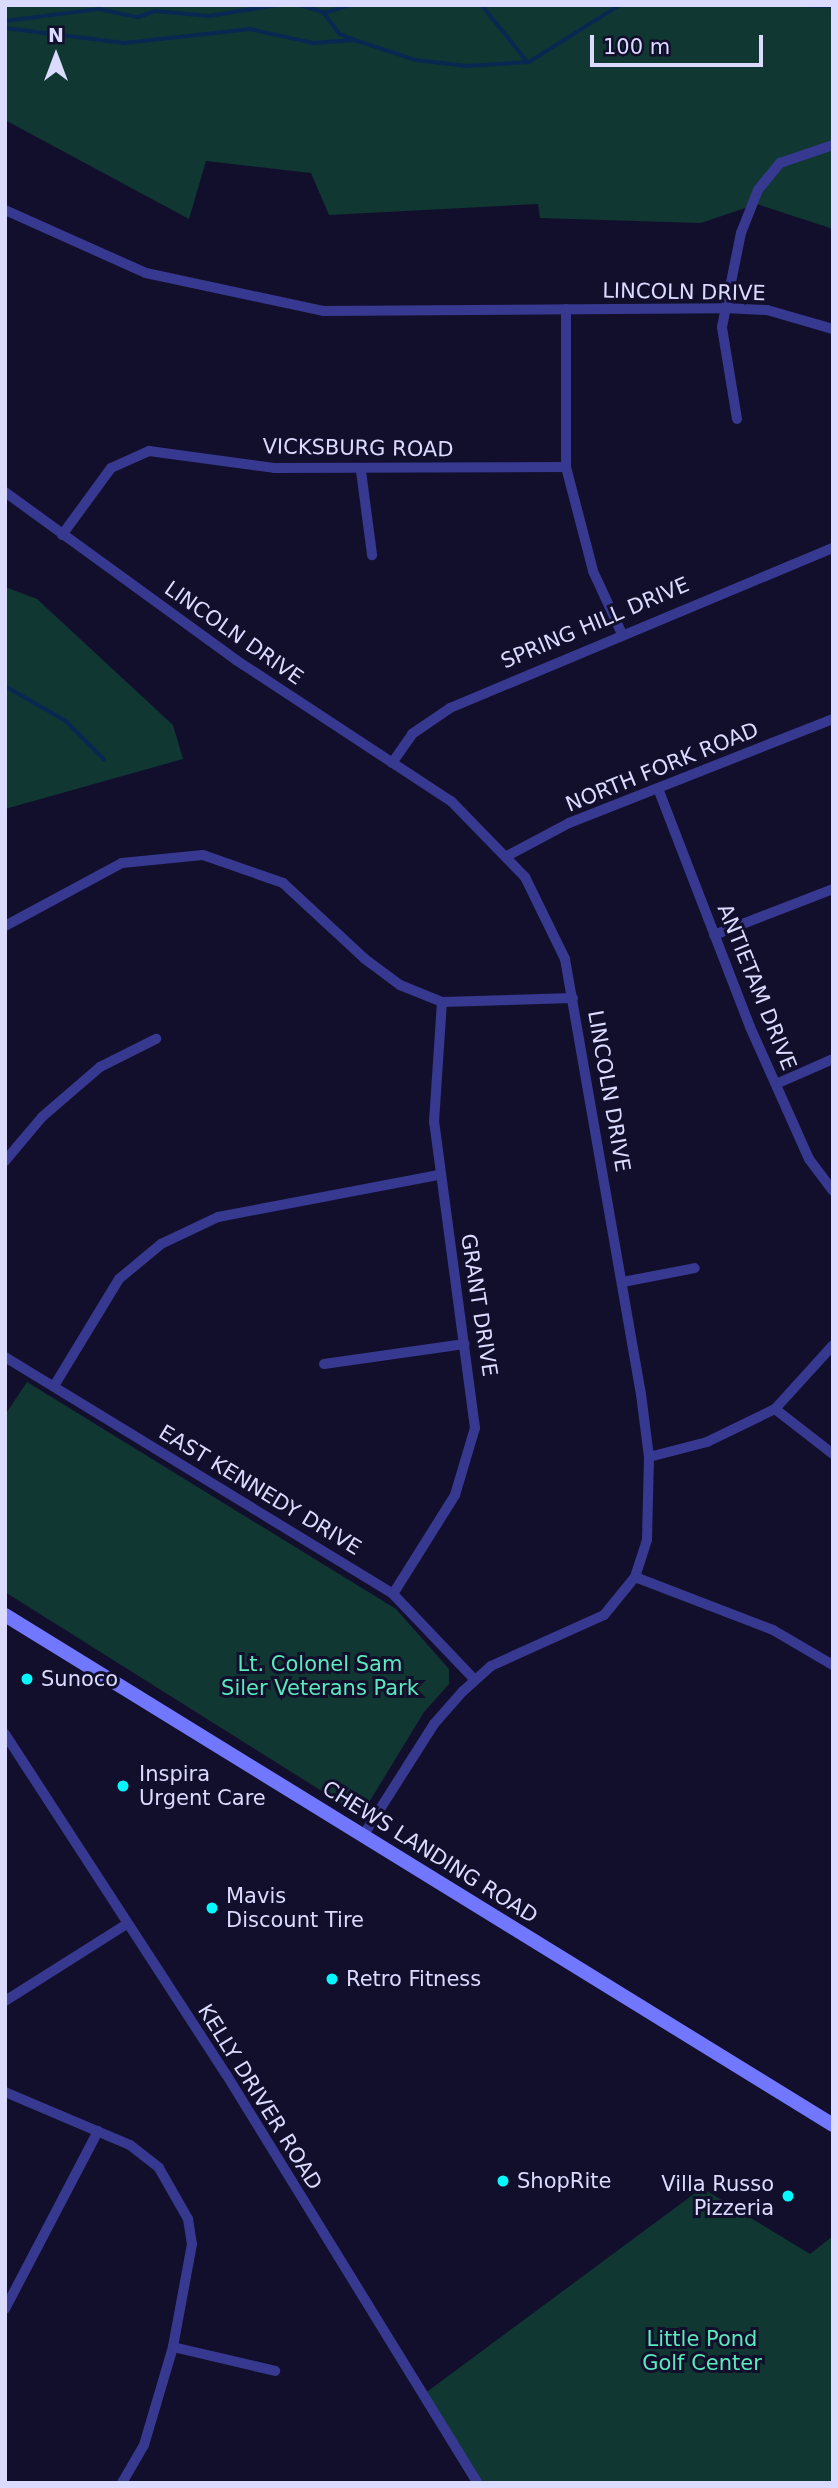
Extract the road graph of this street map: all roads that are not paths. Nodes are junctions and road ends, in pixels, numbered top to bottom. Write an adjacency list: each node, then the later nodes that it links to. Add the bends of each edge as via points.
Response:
1 (833, 145): 3 (street, via 780,163 758,190 727,281)
2 (5, 210): 4 (street, LINCOLN DRIVE, via 146,274 311,309 400,314)
3 (724, 308): 4 (street, LINCOLN DRIVE); 5 (street, LINCOLN DRIVE, via 767,310); 6 (street, via 727,383)
4 (566, 309): 7 (street)
5 (833, 329)
6 (737, 419)
7 (566, 467): 8 (street, VICKSBURG ROAD); 13 (street, via 593,572)
8 (361, 471): 10 (street, VICKSBURG ROAD, via 274,468 149,450 111,468); 12 (street)
9 (5, 492): 10 (street, LINCOLN DRIVE)
10 (62, 535): 15 (street, LINCOLN DRIVE)
11 (833, 548): 13 (street, SPRING HILL DRIVE)
12 (372, 555)
13 (621, 632): 15 (street, SPRING HILL DRIVE, via 450,708 412,734)
14 (833, 719): 16 (street, NORTH FORK ROAD)
15 (392, 763): 17 (street, LINCOLN DRIVE, via 451,801)
16 (659, 790): 17 (street, NORTH FORK ROAD, via 569,823); 20 (street, ANTIETAM DRIVE)
17 (507, 856): 21 (street, LINCOLN DRIVE, via 547,916)
18 (833, 889): 20 (street)
19 (5, 926): 22 (street, via 122,863 203,855 284,883 365,959 400,985)
20 (715, 935): 25 (street, ANTIETAM DRIVE)
21 (573, 998): 22 (street); 30 (street, LINCOLN DRIVE)
22 (442, 1002): 27 (street, GRANT DRIVE, via 433,1072)
23 (156, 1039): 26 (street, via 100,1067 42,1117)
24 (833, 1059): 25 (street)
25 (775, 1084): 28 (street, ANTIETAM DRIVE, via 809,1158)
26 (5, 1161)
27 (439, 1174): 31 (street, GRANT DRIVE); 35 (street, via 218,1217 161,1244 120,1279)
28 (833, 1191)
29 (695, 1268): 30 (street)
30 (622, 1282): 38 (street, LINCOLN DRIVE)
31 (465, 1344): 34 (street); 40 (street, GRANT DRIVE, via 475,1398 466,1461 455,1496)
32 (833, 1345): 36 (street)
33 (5, 1357): 35 (street, EAST KENNEDY DRIVE)
34 (324, 1364)
35 (54, 1386): 40 (street, EAST KENNEDY DRIVE)
36 (775, 1409): 37 (street); 38 (street, via 707,1442)
37 (833, 1454)
38 (649, 1457): 39 (street, LINCOLN DRIVE, via 647,1540)
39 (635, 1577): 42 (street, via 773,1630); 43 (street, LINCOLN DRIVE, via 604,1615 491,1666)
40 (393, 1594): 43 (street, EAST KENNEDY DRIVE)
41 (5, 1615): 45 (main road, CHEWS LANDING ROAD)
42 (833, 1665)
43 (475, 1680): 45 (street, LINCOLN DRIVE, via 433,1724)
44 (5, 1734): 46 (street, KELLY DRIVER ROAD)
45 (363, 1836): 49 (main road, CHEWS LANDING ROAD)
46 (125, 1925): 47 (street); 55 (street, KELLY DRIVER ROAD, via 226,2074)
47 (5, 2001)
48 (5, 2092): 50 (street)
49 (833, 2124)
50 (98, 2131): 51 (street); 52 (street, via 159,2168 188,2220 192,2244)
51 (5, 2309)
52 (173, 2347): 53 (street); 54 (street, via 144,2445)
53 (275, 2371)
54 (121, 2483)
55 (478, 2483)

